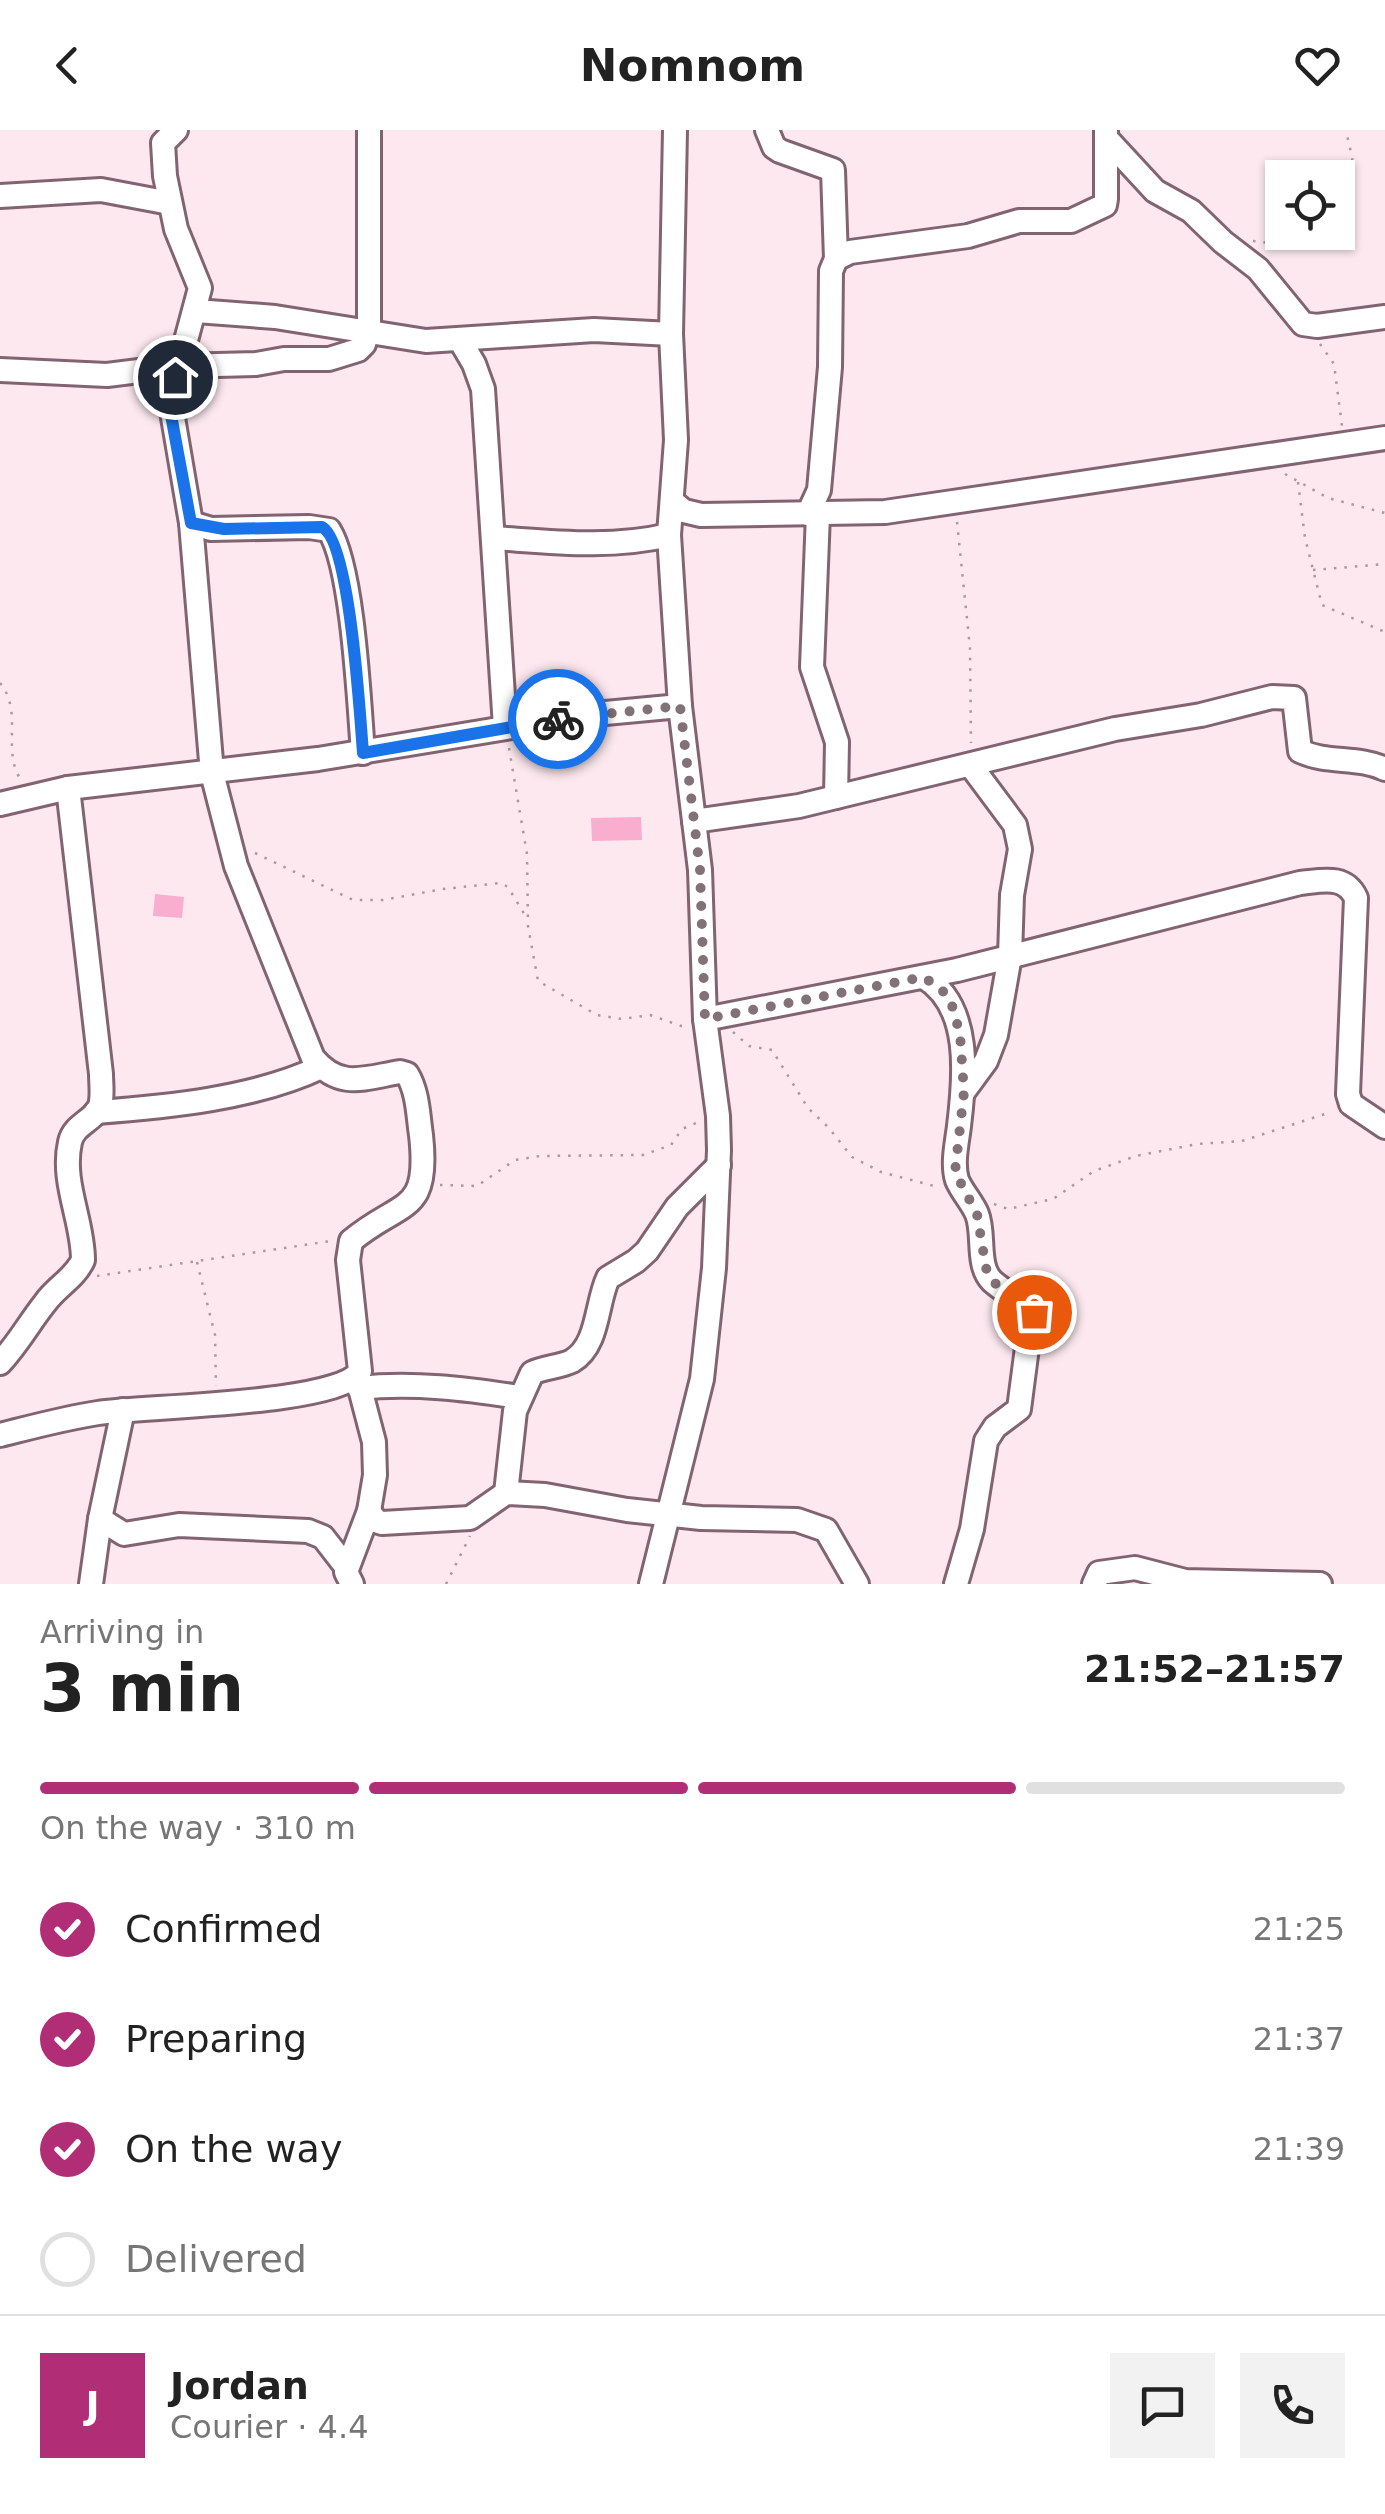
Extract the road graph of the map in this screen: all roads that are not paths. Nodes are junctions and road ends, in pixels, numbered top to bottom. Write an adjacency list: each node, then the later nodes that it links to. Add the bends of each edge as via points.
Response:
1 (176, 130): 7 (street, via 162,154)
2 (369, 130): 11 (street)
3 (674, 130): 12 (street)
4 (767, 130): 8 (street, via 780,151 833,170)
5 (1106, 134): 8 (street, via 1105,205 1092,213 1059,222 1019,221); 10 (street, via 1154,191 1191,211 1258,269 1300,322)
6 (0, 196): 7 (street, via 101,190)
7 (170, 203): 9 (street, via 198,281)
8 (836, 259): 18 (street)
9 (196, 312): 11 (street, via 275,317); 14 (street)
10 (1385, 317)
11 (368, 334): 13 (street); 14 (street, via 340,358)
12 (671, 334): 13 (street, via 594,330); 17 (street)
13 (460, 340): 21 (street, via 482,389)
14 (179, 366): 15 (street, via 107,375); 19 (street, via 171,415)
15 (1, 368)
16 (1385, 438): 18 (street, via 885,512)
17 (673, 502): 18 (street, via 692,515); 20 (street)
18 (813, 514): 29 (street, via 812,667 836,742)
19 (191, 523): 24 (street, via 329,530 344,580); 27 (street)
20 (669, 535): 21 (street, via 572,545); 22 (street)
21 (493, 538): 23 (street)
22 (680, 706): 23 (street); 31 (street)
23 (505, 727): 24 (street)
24 (363, 753): 27 (street)
25 (971, 766): 26 (street, via 1115,729 1292,696 1300,751); 29 (street); 32 (street, via 1020,837)
26 (1385, 768)
27 (212, 773): 28 (street); 35 (street, via 230,846)
28 (68, 788): 30 (street); 37 (street, via 99,1057)
29 (836, 797): 31 (street)
30 (0, 804)
31 (694, 821): 34 (street)
32 (1010, 956): 33 (street); 36 (street, via 992,1048); 38 (street, via 1300,883 1348,885 1356,898 1348,1082 1352,1104)
33 (924, 977): 34 (street); 36 (street, via 951,1002)
34 (711, 1024): 39 (street)
35 (321, 1068): 37 (street, via 260,1089); 41 (street, via 347,1080 407,1074 418,1108 424,1174 418,1189 354,1238 348,1260)
36 (964, 1092): 53 (street, via 955,1172 977,1214 988,1276 1038,1322 1028,1340 1017,1413 986,1440)
37 (96, 1112): 40 (street, via 71,1136 70,1190 83,1260)
38 (1385, 1128)
39 (718, 1165): 42 (street, via 647,1251 608,1278 579,1355 534,1372); 47 (street, via 702,1380)
40 (0, 1363)
41 (358, 1383): 42 (street); 43 (street); 46 (street, via 376,1457)
42 (520, 1398): 45 (street)
43 (123, 1410): 44 (street); 48 (street)
44 (0, 1435)
45 (506, 1493): 46 (street, via 459,1520 382,1523); 47 (street)
46 (370, 1511): 49 (street)
47 (666, 1514): 51 (street); 52 (street, via 818,1524)
48 (100, 1519): 49 (street, via 124,1534 179,1525 308,1531 323,1537); 50 (street)
49 (349, 1576)
50 (91, 1584)
51 (651, 1584)
52 (858, 1584)
53 (956, 1584)
54 (1094, 1584): 55 (street, via 1099,1573 1136,1568 1185,1581)
55 (1320, 1584)

